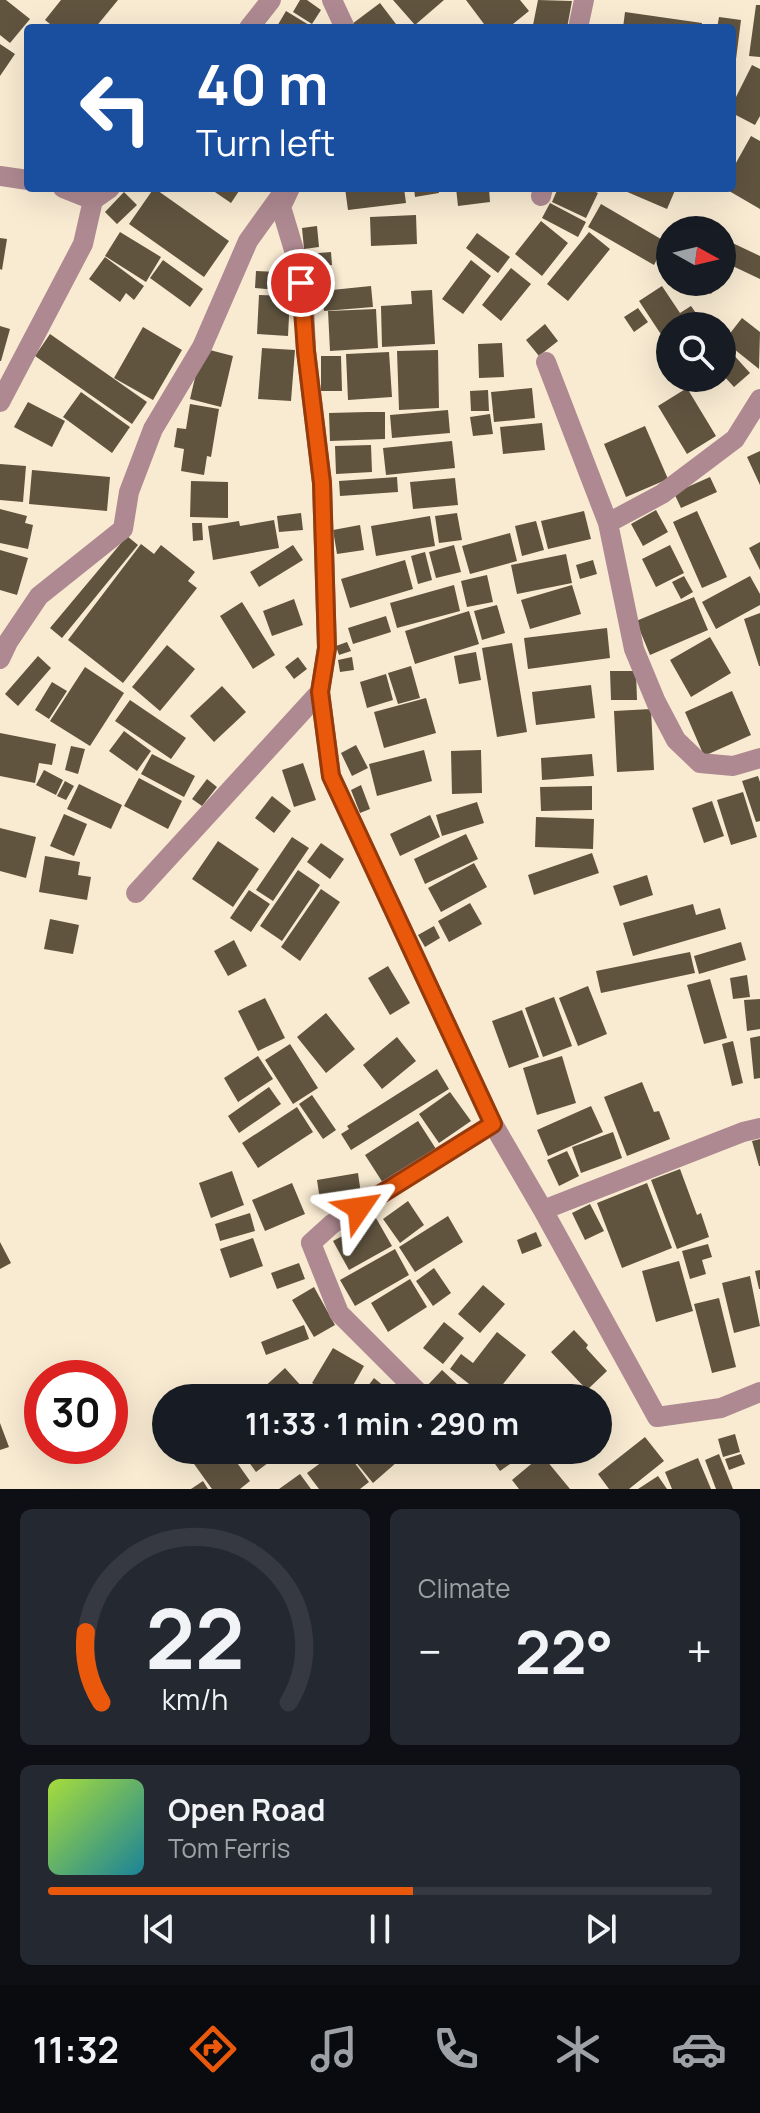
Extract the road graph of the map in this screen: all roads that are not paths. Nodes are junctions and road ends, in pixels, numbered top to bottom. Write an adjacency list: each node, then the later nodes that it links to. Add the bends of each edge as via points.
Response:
1 (271, 0): 4 (street)
2 (332, 0): 5 (street)
3 (584, 0): 6 (street)
4 (252, 24)
5 (343, 24)
6 (579, 24)
7 (0, 176): 8 (street)
8 (24, 179)
9 (285, 192): 16 (street, via 248,241 202,347 153,429 129,492 123,529 39,596)
10 (287, 192): 17 (street, via 281,207 304,305 322,483 327,648)
11 (101, 194): 14 (street, via 83,244)
12 (546, 362): 15 (street)
13 (760, 399): 15 (street, via 735,439 662,494)
14 (0, 402)
15 (608, 523): 18 (street, via 634,649 676,740 700,763 733,766)
16 (0, 659)
17 (320, 692): 19 (street); 20 (street, via 331,776)
18 (760, 758)
19 (136, 893)
20 (493, 1124): 22 (street); 23 (street, via 332,1224 311,1243 339,1313)
21 (760, 1128): 22 (street)
22 (543, 1210): 24 (street, via 657,1417 721,1408)
23 (410, 1384)
24 (760, 1392)

